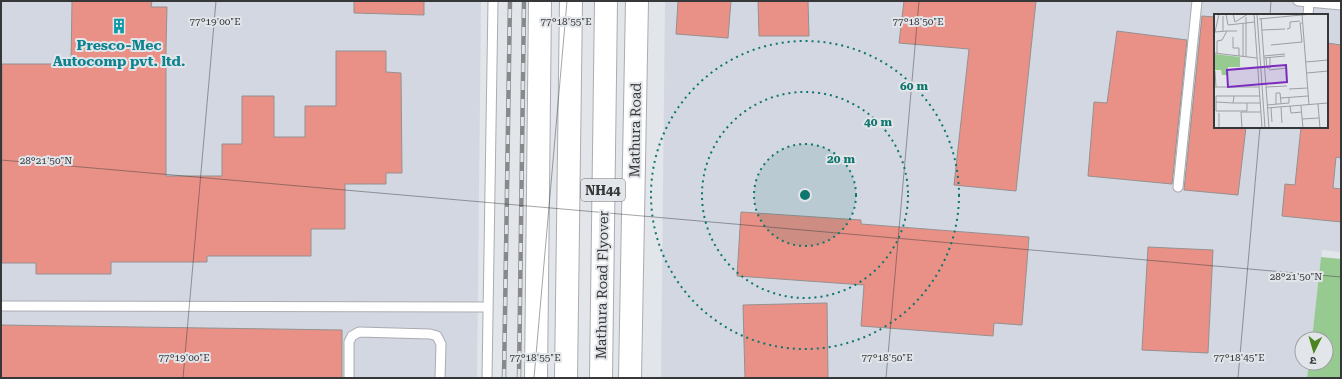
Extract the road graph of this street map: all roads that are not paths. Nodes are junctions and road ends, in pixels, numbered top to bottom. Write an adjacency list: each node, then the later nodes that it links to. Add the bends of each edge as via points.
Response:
1 (493, 1): 13 (lane)
2 (540, 1): 17 (main road)
3 (571, 1): 18 (main road, NH44)
4 (606, 1): 19 (main road, Mathura Road Flyover / NH44)
5 (637, 1): 20 (main road, Mathura Road)
6 (1197, 1): 11 (lane)
7 (1298, 1): 8 (lane)
8 (1310, 2): 9 (lane); 10 (lane)
9 (1341, 5)
10 (1308, 14)
11 (1178, 188)
12 (1, 306): 13 (lane)
13 (488, 307): 16 (lane)
14 (349, 378): 15 (lane, via 349,342 352,336 360,332 437,336 440,344)
15 (440, 378)
16 (487, 378)
17 (536, 378)
18 (566, 378)
19 (601, 378)
20 (630, 378)

